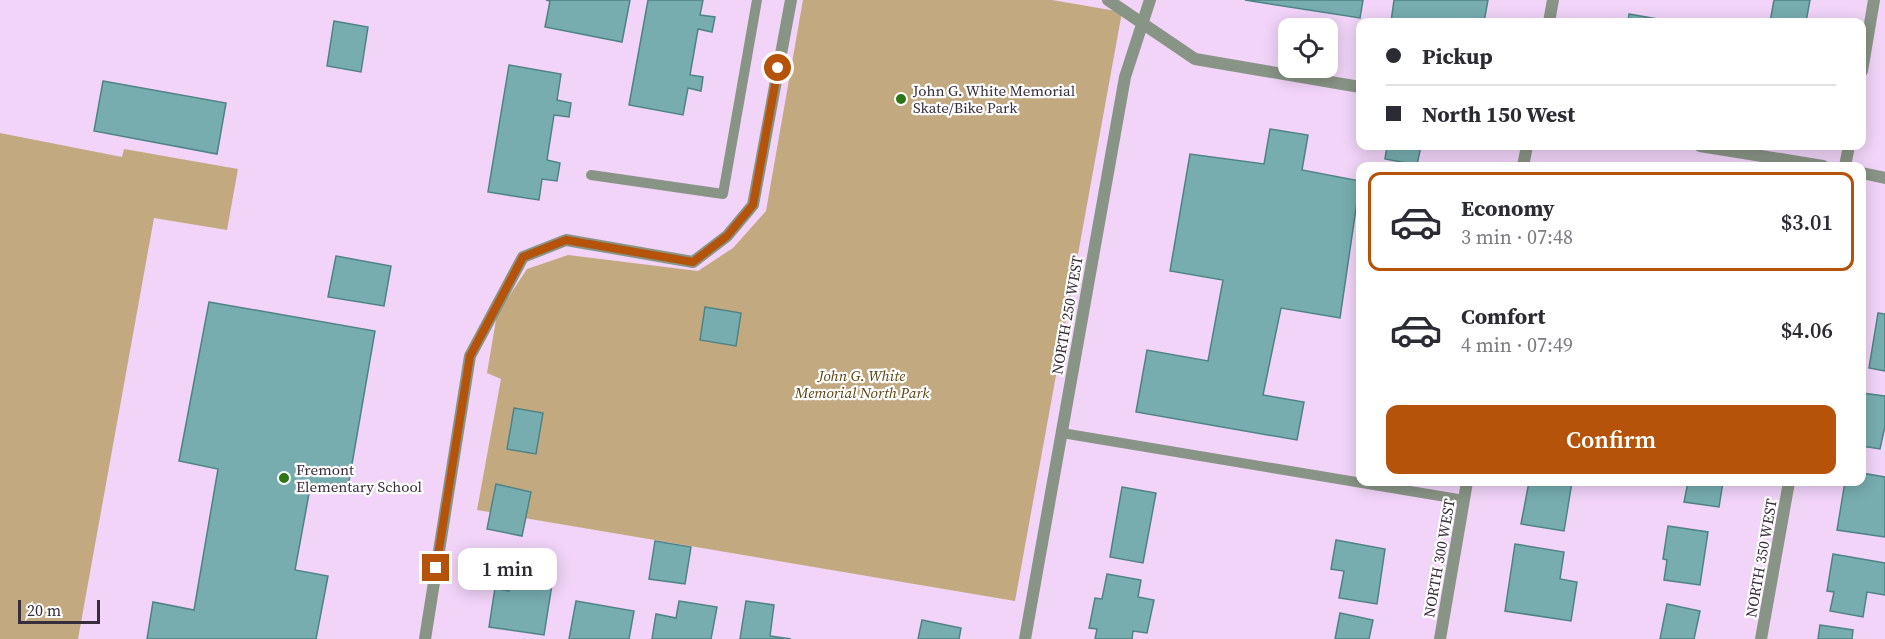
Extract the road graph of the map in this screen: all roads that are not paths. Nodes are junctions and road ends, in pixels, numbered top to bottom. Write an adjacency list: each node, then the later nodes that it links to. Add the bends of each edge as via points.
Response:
1 (757, 0): 14 (lane, via 723,194)
2 (791, 0): 22 (street, via 753,205 727,236 693,262 566,240 523,257 470,356)
3 (1108, 0): 8 (street)
4 (1150, 0): 8 (street, NORTH 250 WEST)
5 (1553, 0): 7 (street)
6 (1874, 0): 9 (street)
7 (1550, 18)
8 (1141, 21): 10 (street, via 1195,59); 16 (street, NORTH 250 WEST, via 1125,77)
9 (1866, 47)
10 (1356, 86)
11 (1725, 150): 12 (street)
12 (1798, 162)
13 (1866, 174): 15 (street)
14 (591, 175)
15 (1885, 178)
16 (1062, 433): 17 (lane); 23 (street, NORTH 250 WEST)
17 (1356, 481)
18 (1388, 486): 21 (lane)
19 (1466, 486): 21 (street, NORTH 300 WEST)
20 (1788, 486): 25 (street, NORTH 350 WEST)
21 (1464, 500): 24 (street, NORTH 300 WEST)
22 (425, 639)
23 (1025, 639)
24 (1440, 639)
25 (1761, 639)

